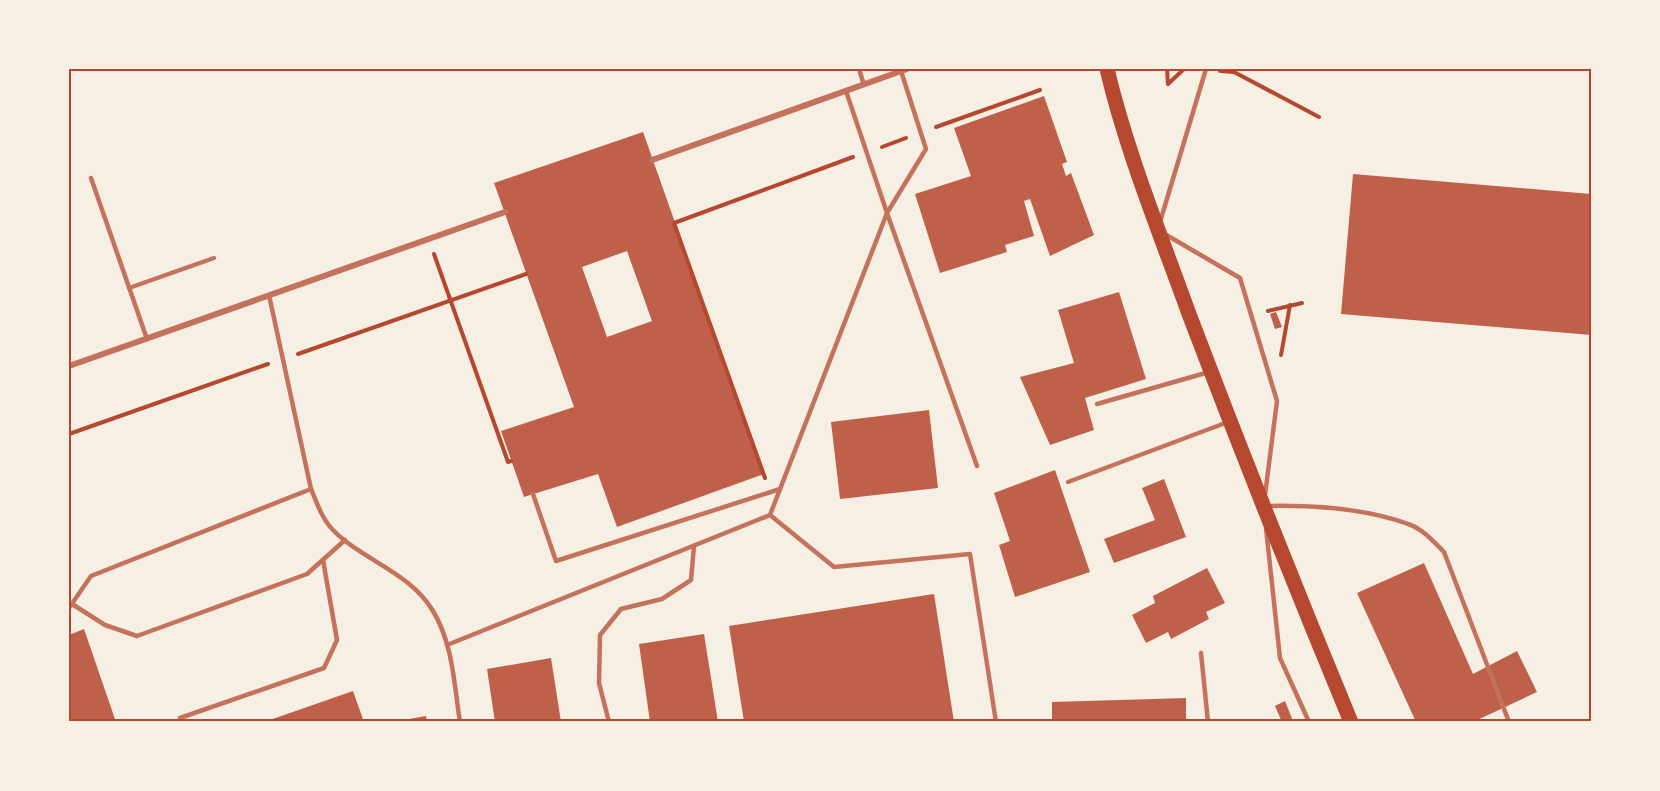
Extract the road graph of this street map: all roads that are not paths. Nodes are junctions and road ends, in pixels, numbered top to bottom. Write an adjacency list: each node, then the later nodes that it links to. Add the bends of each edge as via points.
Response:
1 (859, 69): 5 (lane)
2 (1107, 69): 11 (main road)
3 (1206, 69): 11 (lane)
4 (904, 70): 5 (street); 10 (lane, via 926,149)
5 (864, 85): 6 (street)
6 (846, 91): 7 (street); 10 (lane)
7 (652, 160)
8 (90, 178): 13 (lane)
9 (505, 212): 14 (street)
10 (887, 213): 20 (lane); 23 (lane)
11 (1158, 229): 17 (main road); 25 (lane, via 1240,278 1276,401)
12 (214, 258): 13 (lane)
13 (129, 288): 15 (lane)
14 (269, 295): 15 (street); 22 (lane)
15 (147, 339): 16 (street)
16 (69, 366)
17 (1212, 371): 18 (lane); 19 (main road)
18 (1097, 404)
19 (1230, 421): 21 (lane); 25 (main road)
20 (977, 466)
21 (1068, 482)
22 (311, 489): 27 (lane, via 331,528); 30 (lane, via 91,576)
23 (780, 489): 24 (lane, via 556,561); 26 (lane)
24 (532, 494)
25 (1263, 506): 38 (lane, via 1280,658); 39 (main road); 40 (lane, via 1320,505 1409,524 1426,535 1444,552)
26 (770, 515): 28 (lane); 36 (lane, via 834,567 970,554)
27 (345, 540): 29 (lane); 31 (lane, via 417,590 432,609)
28 (694, 546): 31 (lane); 35 (lane, via 692,580 662,599 621,609 600,635 599,683)
29 (323, 560): 30 (lane, via 307,574 137,636 105,625); 33 (lane, via 337,640 324,668)
30 (70, 606)
31 (447, 645): 34 (lane)
32 (1201, 653): 37 (lane)
33 (180, 718)
34 (460, 722)
35 (609, 722)
36 (996, 722)
37 (1208, 722)
38 (1309, 722)
39 (1352, 722)
40 (1509, 722)

